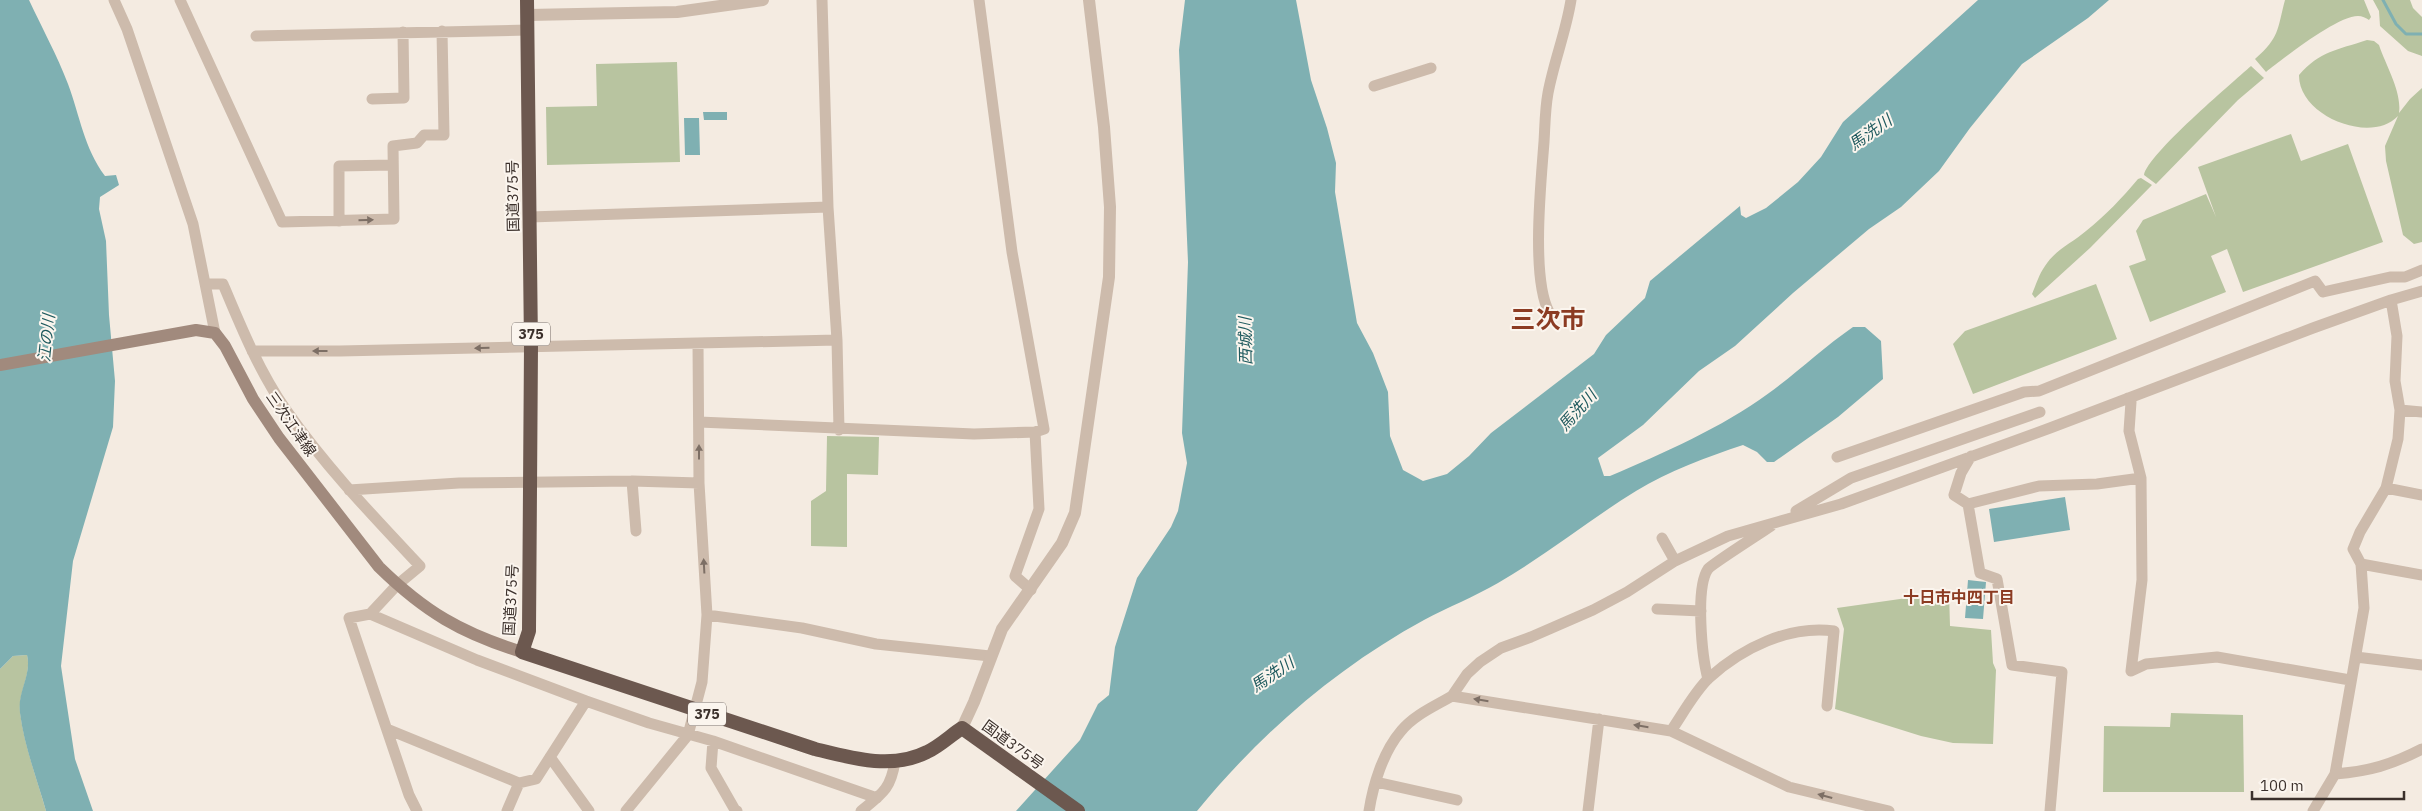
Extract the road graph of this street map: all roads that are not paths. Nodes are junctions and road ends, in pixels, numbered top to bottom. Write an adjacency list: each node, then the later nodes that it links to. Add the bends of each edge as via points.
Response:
1 (114, 0): 22 (street, via 127,29 193,224)
2 (180, 0): 20 (street, via 282,222)
3 (527, 0): 9 (highway, 国道375号 / 375)
4 (762, 0): 9 (street, via 677,12)
5 (822, 0): 18 (street)
6 (979, 0): 38 (street, via 1012,252 1044,429)
7 (1089, 0): 56 (street, via 1110,207 1109,277 1076,514 1062,543)
8 (1570, 0): 25 (street, via 1548,94 1538,208 1541,276)
9 (528, 15): 10 (highway, 国道375号 / 375)
10 (528, 30): 11 (street); 19 (highway, 国道375号 / 375)
11 (442, 31): 12 (street); 17 (street, via 444,135 424,135 418,143 393,146)
12 (403, 32): 13 (street); 16 (street, via 404,98)
13 (256, 36)
14 (1431, 68): 15 (street)
15 (1374, 86)
16 (372, 99)
17 (393, 165): 20 (street, via 338,166); 20 (street, one-way to 17, via 394,220)
18 (828, 207): 19 (street); 27 (street)
19 (530, 217): 29 (highway, 国道375号 / 375)
20 (338, 222)
21 (2422, 270): 40 (street, via 2405,277 2390,277 2323,292 2315,281 2039,391 2024,392)
22 (207, 284): 26 (street); 30 (street, via 223,284)
23 (2422, 292): 24 (street)
24 (2391, 300): 32 (street); 33 (street, via 2397,336 2395,381)
25 (1549, 312)
26 (215, 333): 31 (main road, via 189,331); 55 (main road, 三次江津線, via 279,438 379,567)
27 (837, 340): 28 (street); 37 (street)
28 (698, 343): 29 (street); 36 (street)
29 (531, 346): 30 (street, one-way to 30); 43 (highway, 国道375号 / 375)
30 (252, 351): 46 (street, via 285,409)
31 (0, 365)
32 (2128, 398): 39 (street); 41 (street, via 2131,402 2129,431)
33 (2400, 410): 35 (street); 45 (street, via 2398,439)
34 (2040, 412): 49 (street, via 1851,478)
35 (2422, 412)
36 (699, 422): 37 (street); 44 (street, one-way to 36)
37 (839, 430): 38 (street, via 974,434)
38 (1035, 432): 56 (street, via 1039,508 1015,576)
39 (1972, 456): 48 (street, via 1961,473 1954,495); 49 (street, via 1841,504)
40 (1837, 457)
41 (2141, 478): 48 (street, via 2097,484 2039,486); 66 (street, via 2142,580 2131,671 2146,664 2217,657)
42 (632, 481): 43 (street); 44 (street); 50 (street)
43 (531, 483): 46 (street, via 458,483); 61 (highway, 国道375号 / 375, via 529,631)
44 (699, 483): 60 (street, one-way to 44)
45 (2386, 488): 47 (street); 53 (street, via 2353,550)
46 (349, 490): 55 (street, via 420,566)
47 (2422, 494)
48 (1968, 504): 95 (street, via 1980,574 1997,579 2012,665 2062,672)
49 (1780, 520): 52 (street, via 1728,536); 58 (street, via 1708,568 1702,582)
50 (636, 530)
51 (1662, 538): 52 (street)
52 (1675, 561): 67 (street, via 1610,601 1501,648 1473,668)
53 (2361, 564): 54 (street); 63 (street, via 2364,608)
54 (2422, 575)
55 (397, 585): 59 (street); 61 (main road, 三次江津線, via 460,629)
56 (1030, 590): 62 (street, via 1002,629)
57 (1657, 609): 58 (street)
58 (1702, 610): 65 (street, via 1703,660)
59 (370, 614): 68 (street, via 477,660); 73 (street, via 349,618)
60 (707, 615): 62 (street, via 802,628 876,644); 70 (street, via 702,682)
61 (522, 652): 70 (highway, 国道375号 / 375)
62 (990, 656): 72 (street)
63 (2356, 657): 64 (street); 66 (street)
64 (2422, 665)
65 (1708, 679): 69 (street, via 1749,650 1772,639 1791,632 1834,631); 74 (street)
66 (2350, 680): 80 (street)
67 (1452, 696): 71 (street, one-way to 67); 81 (street, via 1421,714 1401,731 1388,751)
68 (586, 701): 75 (street); 78 (street)
69 (1827, 706)
70 (695, 710): 75 (street); 79 (highway, 国道375号 / 375, via 815,749 856,759)
71 (1599, 720): 74 (street, one-way to 71); 93 (street)
72 (962, 728): 79 (highway, 国道375号 / 375, via 927,752); 91 (highway, 国道375号)
73 (387, 729): 82 (street); 85 (street)
74 (1671, 731): 94 (street, one-way to 74, via 1789,787)
75 (688, 735): 76 (street); 88 (street)
76 (713, 741): 83 (street); 89 (street, via 711,768)
77 (2422, 749): 80 (street, via 2368,771)
78 (550, 757): 82 (street, via 536,779); 87 (street)
79 (895, 761): 83 (street, via 892,780)
80 (2335, 774): 96 (street)
81 (1376, 782): 84 (street); 92 (street)
82 (520, 783): 86 (street)
83 (878, 798): 90 (street)
84 (1457, 800)
85 (417, 811)
86 (507, 811)
87 (589, 811)
88 (626, 811)
89 (736, 811)
90 (861, 811)
91 (1078, 811)
92 (1369, 811)
93 (1588, 811)
94 (1889, 811)
95 (2050, 811)
96 (2313, 811)

